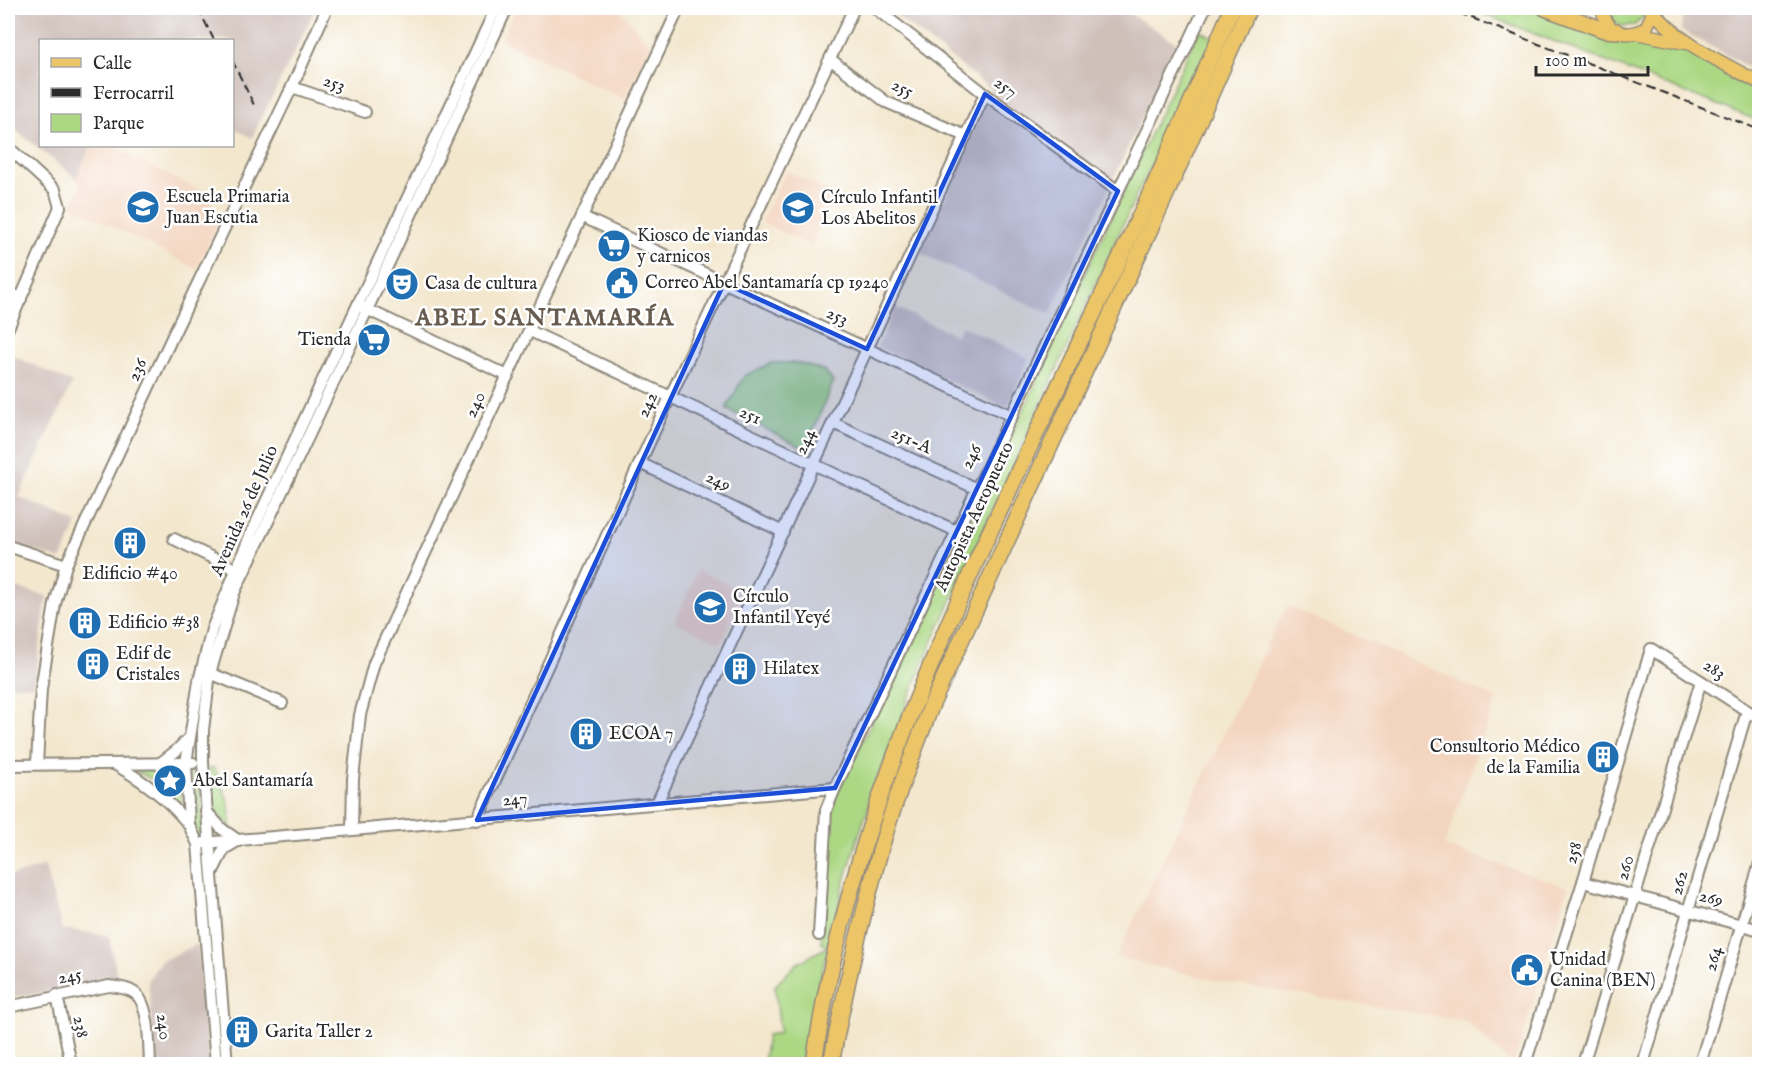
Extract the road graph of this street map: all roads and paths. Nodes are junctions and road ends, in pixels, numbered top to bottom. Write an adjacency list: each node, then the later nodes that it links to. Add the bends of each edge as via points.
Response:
1 (327, 8): 20 (street, 236)
2 (496, 8): 24 (street, Avenida 26 de Julio)
3 (507, 8): 24 (street, Avenida 26 de Julio)
4 (679, 8): 27 (street, 240)
5 (854, 8): 18 (street, 242)
6 (875, 8): 21 (street, 257)
7 (1205, 8): 26 (street, 246)
8 (1232, 8): 81 (highway, Autopista Aeropuerto, via 1161,171 999,510 918,692 846,906)
9 (1249, 8): 16 (highway)
10 (1254, 8): 16 (highway)
11 (1545, 8): 14 (highway)
12 (1651, 8): 15 (main road, via 1651,21); 17 (main road)
13 (1601, 10): 14 (main road)
14 (1616, 31): 15 (main road)
15 (1636, 33): 17 (main road)
16 (1233, 42): 86 (highway, via 932,704 879,854 852,959)
17 (1695, 47): 19 (main road)
18 (830, 59): 23 (street, 255, via 886,102); 28 (street, 242)
19 (1760, 83)
20 (292, 87): 22 (street, 253); 46 (street, 236)
21 (985, 94): 23 (street, 244); 26 (street, 257)
22 (365, 112)
23 (966, 136): 34 (street, 244)
24 (437, 146): 31 (street, Avenida 26 de Julio)
25 (8, 147): 30 (street, via 55,190 60,207)
26 (1118, 191): 37 (street, 246)
27 (583, 217): 28 (street, 253); 33 (street, 240)
28 (724, 282): 34 (street, 253); 36 (street, 242)
29 (8, 291): 30 (street)
30 (21, 299): 32 (street)
31 (363, 308): 35 (street); 47 (street, Avenida 26 de Julio); 49 (street, Avenida 26 de Julio, via 234,593)
32 (8, 328)
33 (530, 331): 35 (street, 240); 36 (street, 251)
34 (867, 349): 37 (street, 253); 38 (street, 244)
35 (508, 376): 66 (street, 240, via 374,663 360,715)
36 (670, 397): 39 (street, 242); 40 (street, 251)
37 (1012, 416): 41 (street, 246)
38 (833, 423): 40 (street, 244); 41 (street, 251-A)
39 (640, 463): 43 (street, 249); 64 (street, 242)
40 (814, 464): 42 (street, 251); 43 (street, 244)
41 (975, 488): 42 (street, 246)
42 (956, 531): 61 (street, 246)
43 (783, 532): 62 (street, 244)
44 (174, 539): 47 (street)
45 (8, 546): 46 (street)
46 (66, 565): 57 (street, 236, via 41,689)
47 (235, 569): 49 (street, Avenida 26 de Julio, via 212,629)
48 (1651, 649): 50 (street, 283); 71 (street, 258)
49 (206, 672): 51 (street); 54 (street, Avenida 26 de Julio); 56 (street, Avenida 26 de Julio)
50 (1701, 681): 52 (street, 283); 72 (street, 260)
51 (282, 703)
52 (1747, 711): 53 (street, 283); 73 (street, 262)
53 (1760, 719)
54 (189, 738): 55 (street, Avenida 26 de Julio); 58 (street)
55 (186, 763): 56 (street); 58 (street); 65 (street, Avenida 26 de Julio)
56 (202, 763): 63 (street, Avenida 26 de Julio)
57 (37, 764): 59 (street); 60 (street)
58 (159, 764): 60 (street)
59 (8, 765)
60 (116, 765): 65 (street, via 159,793)
61 (835, 788): 62 (street, 247); 76 (street, 246, via 826,810)
62 (657, 803): 64 (street, 247)
63 (205, 809): 67 (street); 68 (street, Avenida 26 de Julio)
64 (477, 820): 66 (street, 247)
65 (189, 825): 68 (street, Avenida 26 de Julio)
66 (352, 830): 67 (street, 247)
67 (239, 841): 68 (street, 247); 70 (street, via 224,849)
68 (203, 843): 70 (street, Avenida 26 de Julio); 80 (street, Avenida 26 de Julio)
69 (1760, 863): 74 (street, 264)
70 (212, 874): 80 (street, Avenida 26 de Julio)
71 (1583, 882): 72 (street, 269); 87 (street, 258)
72 (1635, 895): 73 (street, 269); 88 (street, 260)
73 (1689, 911): 74 (street, 269); 89 (street, 262)
74 (1742, 925): 75 (street, 269); 90 (street, 264)
75 (1760, 930)
76 (819, 935)
77 (137, 994): 78 (street, 245, via 109,986); 83 (street, 240, via 147,1020)
78 (57, 995): 79 (street, 245); 82 (street, 238)
79 (8, 1006)
80 (218, 1014): 84 (street, Avenida 26 de Julio); 85 (street, Avenida 26 de Julio)
81 (814, 1063)
82 (71, 1065)
83 (150, 1065)
84 (216, 1065)
85 (227, 1065)
86 (831, 1065)
87 (1525, 1065)
88 (1583, 1065)
89 (1643, 1065)
90 (1700, 1065)

